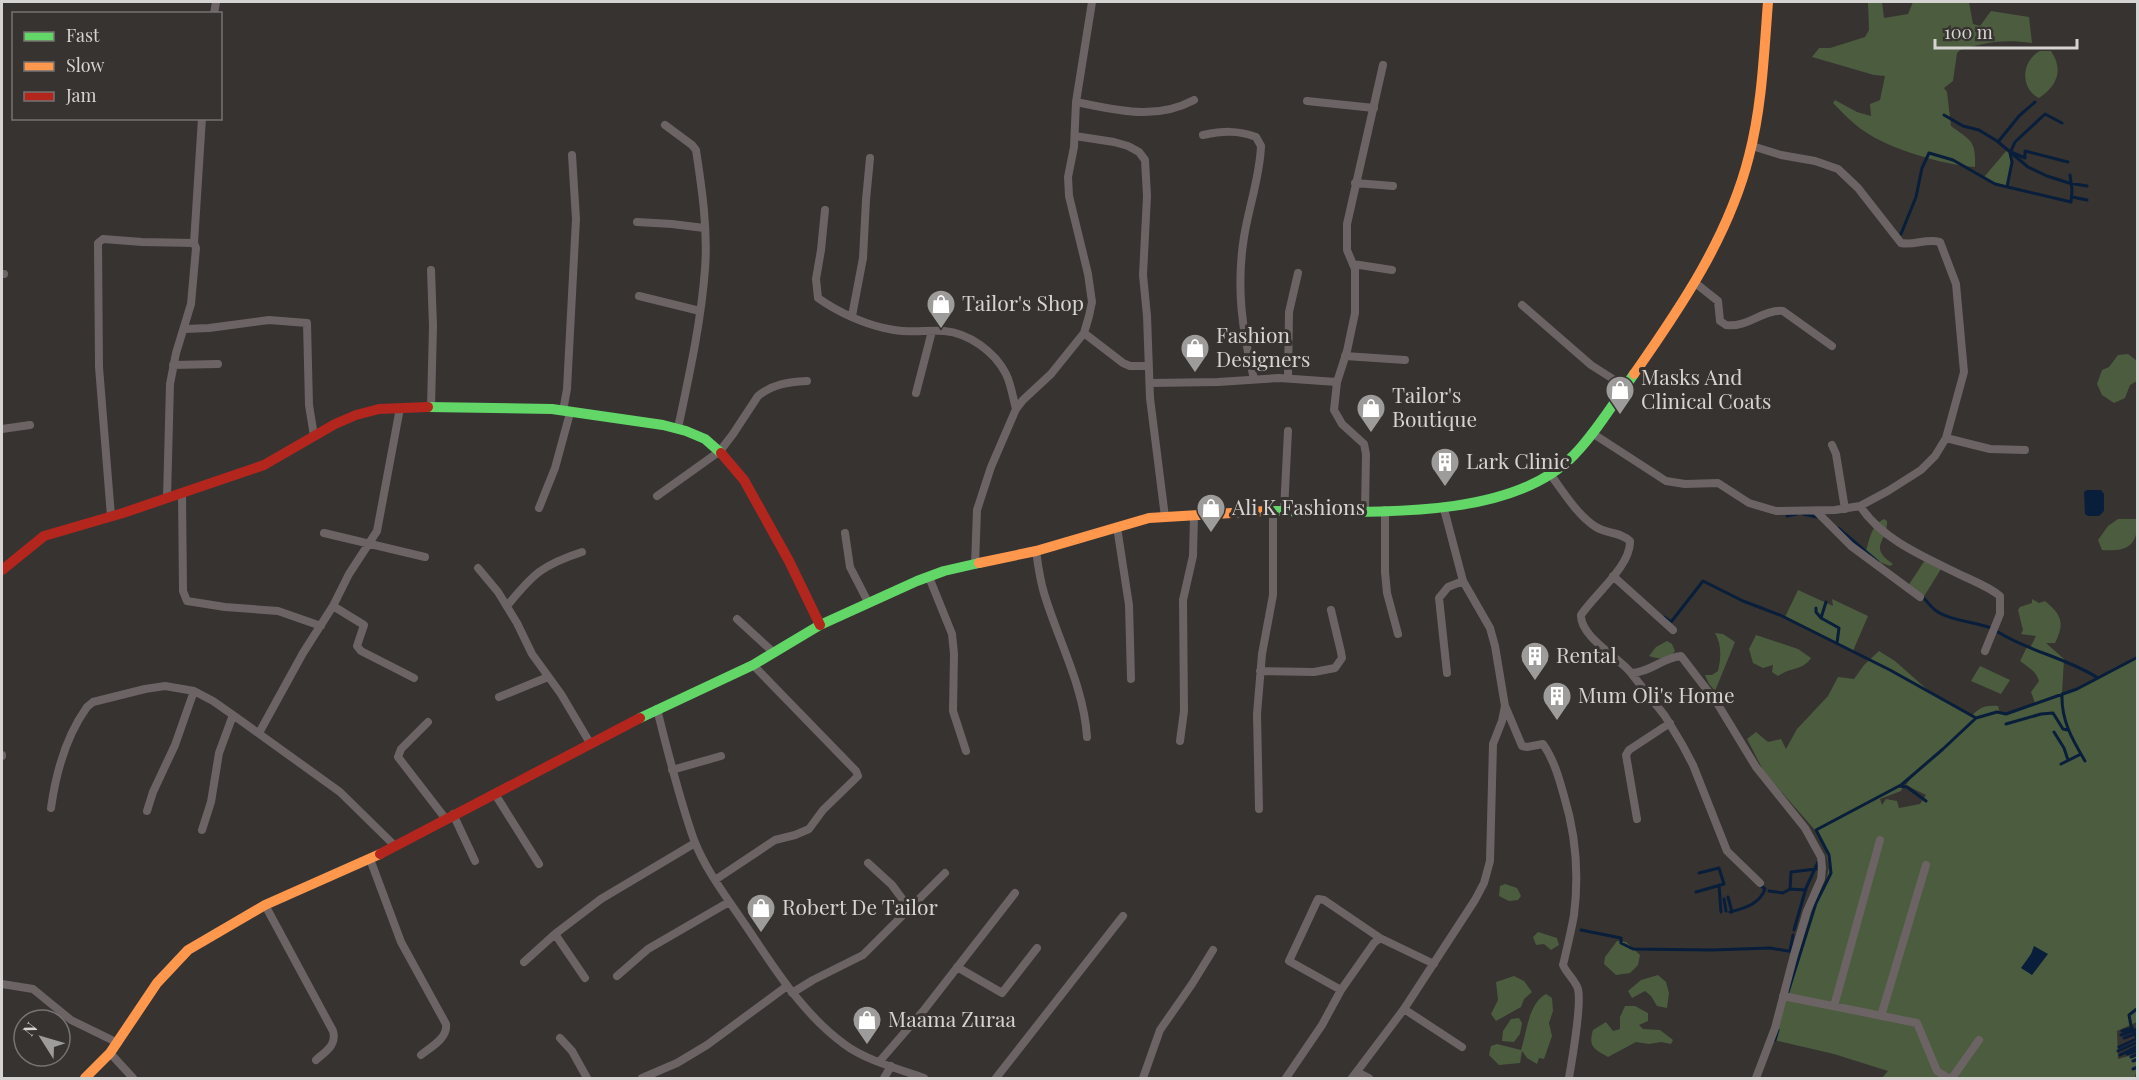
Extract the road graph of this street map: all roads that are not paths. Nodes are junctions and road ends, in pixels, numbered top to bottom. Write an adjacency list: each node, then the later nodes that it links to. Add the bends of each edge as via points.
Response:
1 (1092, 2): 6 (street)
2 (1768, 2): 12 (street)
3 (1383, 65): 7 (street)
4 (1194, 100): 6 (street, via 1137,114)
5 (1307, 101): 7 (street)
6 (1076, 102): 11 (street)
7 (1374, 108): 15 (street)
8 (202, 120): 20 (street)
9 (665, 125): 19 (street, via 696,150)
10 (1203, 135): 40 (street, via 1237,131 1256,137 1261,146 1239,274 1243,327)
11 (1075, 136): 32 (street, via 1069,196 1092,302); 38 (street, via 1128,146 1145,160 1143,275)
12 (1752, 146): 25 (street, via 1724,226); 56 (street, via 1838,169 1901,243 1940,242 1956,284 1964,372)
13 (572, 154): 49 (street, via 576,219)
14 (870, 158): 29 (street, via 864,252)
15 (1355, 183): 16 (street); 21 (street, via 1347,239)
16 (1394, 186)
17 (825, 210): 29 (street, via 816,293 823,302)
18 (637, 222): 19 (street)
19 (704, 228): 28 (street)
20 (194, 243): 30 (street, via 193,287); 73 (street, via 103,239 98,243 99,368)
21 (1353, 264): 23 (street); 34 (street, via 1355,313)
22 (431, 270): 46 (street)
23 (1392, 270)
24 (1298, 273): 39 (street, via 1289,312)
25 (1694, 282): 33 (street, via 1718,301 1720,321 1726,326 1739,325 1774,310 1783,311); 44 (street)
26 (639, 296): 28 (street)
27 (1522, 305): 44 (street, via 1591,365)
28 (700, 311): 51 (street)
29 (852, 316): 31 (street, via 895,331)
30 (185, 328): 37 (street); 55 (street, via 269,320 307,323 309,405)
31 (932, 331): 45 (street); 48 (street, via 962,334 990,352 1006,374)
32 (1084, 333): 38 (street, via 1123,363); 48 (street)
33 (1832, 346)
34 (1345, 356): 35 (street); 43 (street)
35 (1405, 360)
36 (218, 364): 37 (street)
37 (173, 365): 63 (street)
38 (1148, 366): 42 (street)
39 (1288, 378): 40 (street); 43 (street)
40 (1254, 379): 42 (street)
41 (807, 381): 59 (street, via 775,385 758,396)
42 (1150, 382): 74 (street)
43 (1337, 382): 68 (street, via 1334,410 1342,424 1364,444)
44 (1624, 386): 54 (street)
45 (916, 393)
46 (431, 407): 47 (street); 49 (street, via 520,407)
47 (400, 408): 55 (street, via 356,415); 78 (street, via 381,522)
48 (1016, 409): 82 (street, via 977,510)
49 (567, 412): 51 (street); 65 (street, via 555,468)
50 (30, 425): 52 (street)
51 (678, 428): 59 (street, via 705,439)
52 (2, 429)
53 (1288, 431): 70 (street)
54 (1592, 433): 60 (street, via 1573,456); 71 (street, via 1671,483 1713,482 1756,506)
55 (314, 435): 61 (street, via 275,460)
56 (1946, 438): 58 (street, via 1990,449); 64 (street, via 1921,470)
57 (1832, 445): 66 (street)
58 (2025, 450)
59 (720, 451): 62 (street); 94 (street, via 744,480)
60 (1550, 474): 67 (street, via 1497,497); 85 (street, via 1590,522 1630,541 1629,551)
61 (182, 493): 63 (street); 95 (street, via 183,591 187,600 278,611)
62 (657, 496)
63 (167, 498): 73 (street)
64 (1860, 506): 66 (street); 98 (street, via 1890,536 2000,596 2000,614)
65 (540, 508)
66 (1845, 508): 71 (street)
67 (1444, 509): 69 (street); 87 (street)
68 (1365, 510): 69 (street); 70 (street)
69 (1385, 510): 97 (street, via 1387,593)
70 (1278, 511): 72 (street); 101 (street, via 1274,595)
71 (1816, 511): 88 (street, via 1851,546)
72 (1194, 515): 74 (street); 116 (street, via 1193,556 1183,600 1184,711)
73 (111, 516): 84 (street, via 44,536)
74 (1165, 517): 75 (street)
75 (1117, 527): 80 (street); 106 (street, via 1129,605)
76 (324, 533): 78 (street)
77 (845, 533): 89 (street, via 850,567)
78 (368, 544): 81 (street); 90 (street)
79 (582, 552): 91 (street, via 544,567)
80 (1036, 552): 82 (street); 115 (street, via 1043,591 1086,719)
81 (425, 557)
82 (975, 565): 86 (street)
83 (478, 568): 91 (street)
84 (2, 570)
85 (1613, 576): 96 (street); 103 (street, via 1580,619 1600,645)
86 (929, 577): 89 (street); 118 (street, via 952,634 953,711)
87 (1463, 581): 102 (street, via 1448,587 1439,598); 109 (street, via 1491,628)
88 (1920, 597)
89 (868, 603): 94 (street)
90 (333, 606): 95 (street); 105 (street, via 364,625 357,646 361,651)
91 (507, 606): 104 (street)
92 (1331, 610): 101 (street, via 1342,658 1335,668 1314,672)
93 (737, 619): 99 (street)
94 (820, 625): 99 (street)
95 (321, 626): 114 (street)
96 (1673, 630)
97 (1398, 634)
98 (1985, 651)
99 (773, 652): 100 (street)
100 (753, 665): 110 (street); 137 (street, via 858,776 809,829 775,840)
101 (1260, 671): 123 (street)
102 (1447, 673)
103 (1631, 673): 113 (street); 156 (street, via 1681,656 1818,851 1821,879)
104 (548, 677): 108 (street); 117 (street)
105 (414, 678)
106 (1131, 679)
107 (194, 692): 111 (street); 122 (street, via 165,686 93,702 82,714 66,747); 124 (street)
108 (499, 697)
109 (1505, 706): 149 (street, via 1493,744 1488,872); 180 (street, via 1522,746 1543,744 1549,754 1574,829 1574,913 1563,965 1578,992)
110 (657, 709): 117 (street); 120 (street)
111 (233, 715): 114 (street); 127 (street, via 219,753 212,802)
112 (428, 722): 125 (street, via 398,757)
113 (1670, 723): 126 (street, via 1626,755); 138 (street, via 1693,765 1728,851)
114 (259, 733): 130 (street, via 340,792)
115 (1087, 737)
116 (1180, 741)
117 (590, 742): 121 (street)
118 (966, 751)
119 (721, 756): 120 (street)
120 (672, 770): 129 (street)
121 (495, 794): 125 (street); 134 (street)
122 (51, 808)
123 (1259, 809)
124 (147, 811)
125 (449, 816): 130 (street); 132 (street)
126 (1637, 819)
127 (202, 830)
128 (1880, 840): 157 (street)
129 (695, 843): 137 (street); 144 (street, via 601,899)
130 (395, 846): 131 (street)
131 (370, 859): 141 (street); 165 (street, via 401,942 446,1024 444,1036)
132 (475, 861)
133 (868, 863): 142 (street)
134 (539, 864)
135 (1926, 865): 159 (street)
136 (945, 873): 142 (street)
137 (715, 880): 140 (street)
138 (1760, 883)
139 (1016, 893): 150 (street)
140 (729, 902): 151 (street, via 648,949); 154 (street)
141 (265, 905): 162 (street, via 188,950 173,964 156,983); 166 (street, via 333,1030 333,1044)
142 (909, 908): 154 (street, via 864,956)
143 (1123, 916): 176 (street)
144 (555, 934): 148 (street); 152 (street)
145 (1380, 938): 149 (street); 155 (street); 155 (street, via 1318,899 1288,961)
146 (1037, 948): 150 (street, via 1002,993)
147 (1213, 950): 177 (street, via 1160,1030)
148 (524, 962)
149 (1434, 964): 158 (street)
150 (957, 967): 167 (street)
151 (617, 976)
152 (585, 978)
153 (2, 984): 162 (street, via 33,989 71,1020)
154 (789, 989): 167 (street, via 815,1020 846,1046); 173 (street, via 707,1045)
155 (1341, 990): 178 (street)
156 (1783, 996): 157 (street); 181 (street, via 1776,1028)
157 (1834, 1006): 159 (street)
158 (1404, 1009): 163 (street); 169 (street)
159 (1881, 1016): 182 (street, via 1917,1023 1937,1071)
160 (560, 1038): 172 (street)
161 (1979, 1040): 182 (street)
162 (118, 1043): 164 (street)
163 (1462, 1047)
164 (110, 1053): 170 (street); 171 (street)
165 (421, 1055)
166 (316, 1060)
167 (879, 1062): 168 (street)
168 (891, 1066): 174 (street); 175 (street)
169 (1355, 1075): 179 (street)
170 (86, 1078)
171 (133, 1078)
172 (587, 1078)
173 (642, 1078)
174 (884, 1078)
175 (924, 1078)
176 (996, 1078)
177 (1143, 1078)
178 (1286, 1078)
179 (1369, 1078)
180 (1569, 1078)
181 (1756, 1078)
182 (1950, 1078)

